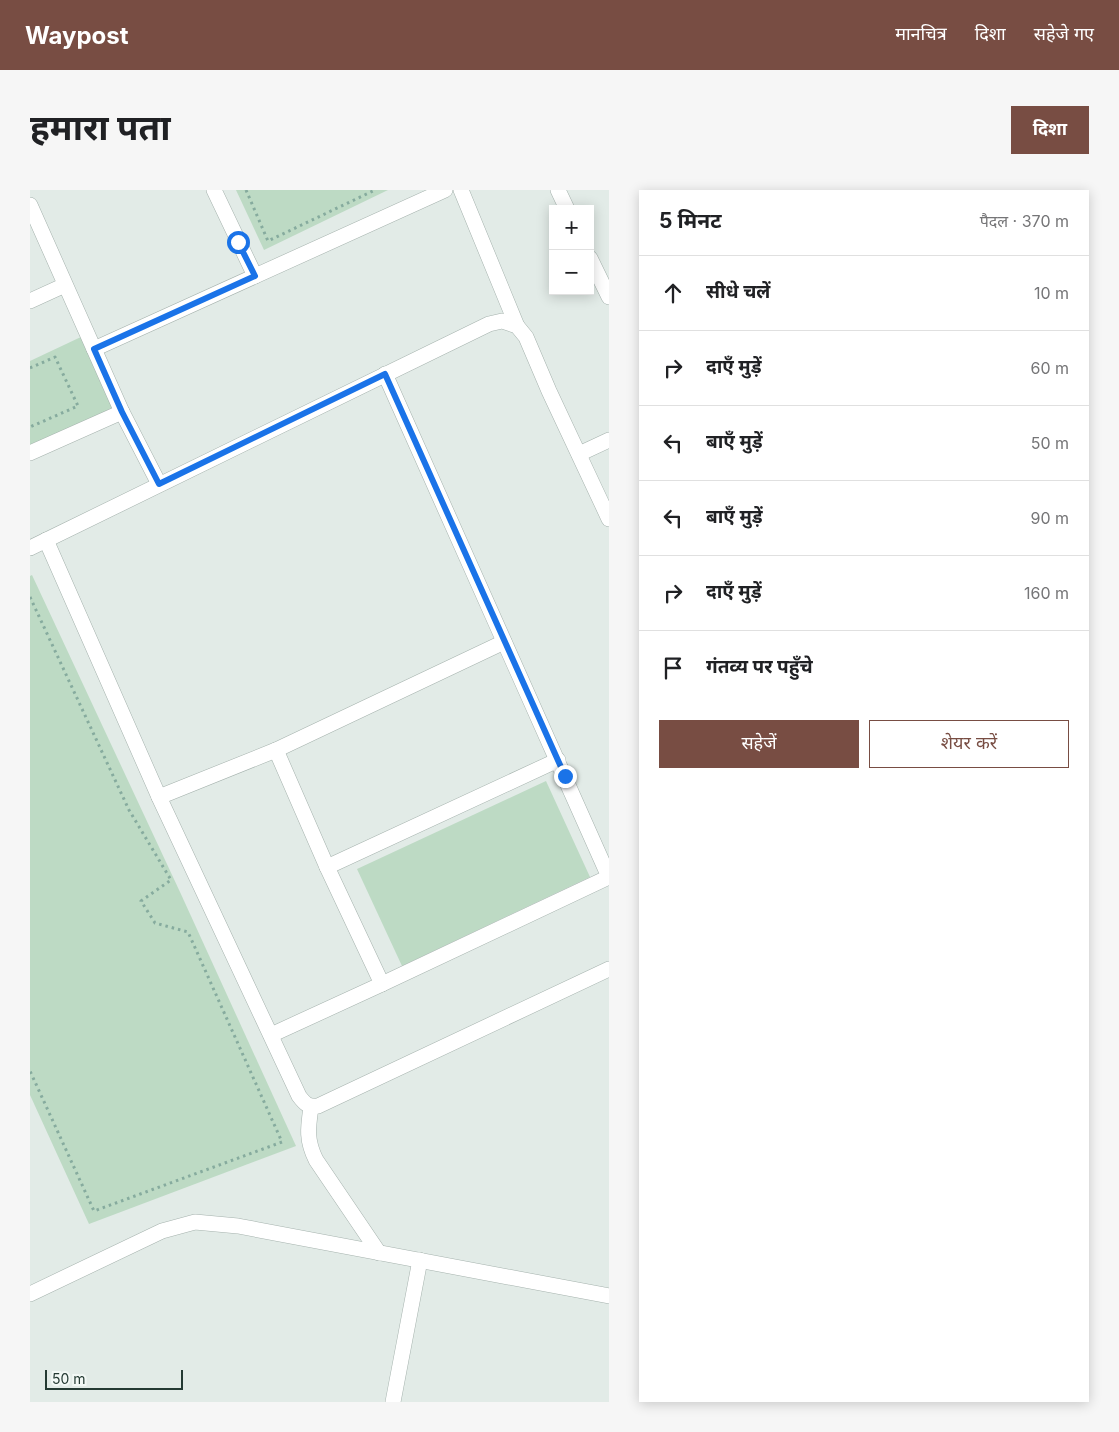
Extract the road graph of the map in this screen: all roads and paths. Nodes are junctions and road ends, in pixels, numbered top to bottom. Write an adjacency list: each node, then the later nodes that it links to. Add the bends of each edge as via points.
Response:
1 (214, 190): 10 (street)
2 (246, 190): 3 (path, via 268,241)
3 (375, 190)
4 (445, 190): 10 (street)
5 (461, 190): 14 (street)
6 (558, 190): 8 (street)
7 (30, 205): 11 (street)
8 (565, 205)
9 (594, 266): 12 (street)
10 (255, 276): 15 (street)
11 (66, 285): 13 (street); 15 (street)
12 (609, 297)
13 (30, 301)
14 (517, 326): 17 (street, via 502,321 488,324); 22 (street, via 526,336)
15 (94, 349): 18 (street)
16 (30, 368): 19 (path, via 55,357 78,406)
17 (385, 374): 23 (street); 28 (street)
18 (122, 412): 21 (street); 23 (street)
19 (30, 427)
20 (609, 440): 22 (street)
21 (30, 453)
22 (579, 454): 24 (street)
23 (159, 484): 25 (street)
24 (609, 519)
25 (46, 540): 26 (street); 31 (street)
26 (30, 548)
27 (30, 597): 36 (path, via 129,810 171,880 142,901 155,923 188,932 282,1142 94,1211)
28 (504, 642): 29 (street); 30 (street)
29 (276, 750): 31 (street); 32 (street)
30 (558, 760): 32 (street); 34 (street, via 609,877)
31 (159, 798): 35 (street)
32 (327, 867): 34 (street)
33 (609, 969): 37 (street)
34 (382, 984): 35 (street)
35 (271, 1035): 37 (street, via 299,1096)
36 (30, 1071)
37 (311, 1107): 38 (street, via 308,1132 316,1160)
38 (380, 1253): 39 (street); 40 (street, via 238,1226 195,1222 162,1231)
39 (420, 1260): 41 (street); 42 (street)
40 (30, 1294)
41 (609, 1296)
42 (393, 1402)

